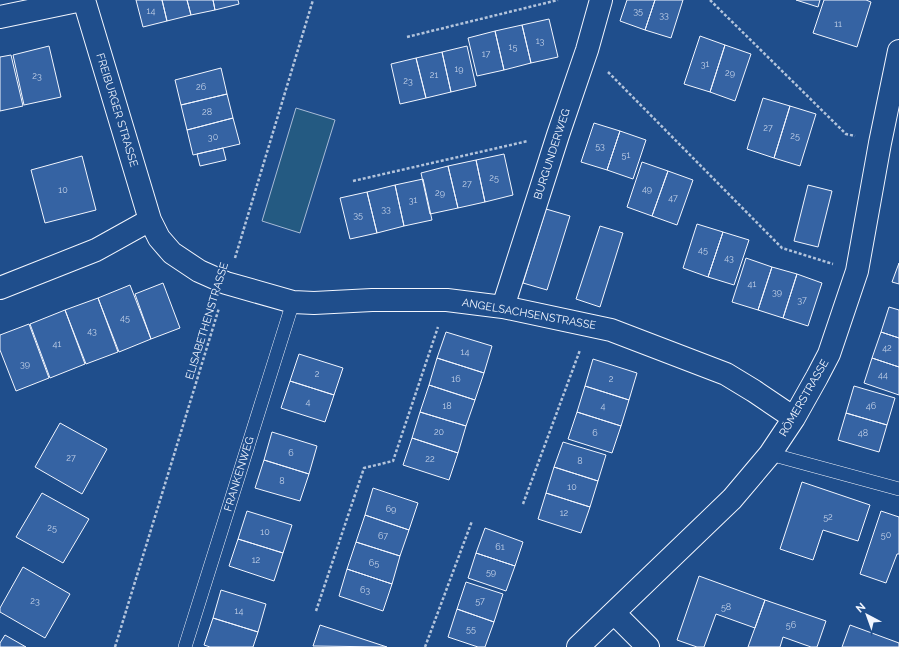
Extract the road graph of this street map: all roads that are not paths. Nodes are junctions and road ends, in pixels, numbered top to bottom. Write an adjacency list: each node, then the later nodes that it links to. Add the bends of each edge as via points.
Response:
1 (83, 0): 3 (street); 5 (street, FREIBURGER STRASSE)
2 (601, 0): 8 (street, BURGUNDERWEG)
3 (0, 17)
4 (899, 51): 9 (street, RÖMERSTRASSE, via 857,271 829,354)
5 (150, 220): 6 (street, via 96,250); 7 (street, ANGELSACHSENSTRASSE, via 159,238 172,252 199,271 226,283)
6 (0, 288)
7 (293, 302): 8 (street, ANGELSACHSENSTRASSE, via 447,300); 13 (lane, FRANKENWEG)
8 (503, 307): 9 (street, ANGELSACHSENSTRASSE, via 611,330 726,374)
9 (794, 418): 10 (street, RÖMERSTRASSE)
10 (770, 454): 11 (lane); 12 (street, RÖMERSTRASSE, via 732,499)
11 (899, 489)
12 (614, 613): 14 (street, RÖMERSTRASSE); 15 (street)
13 (185, 647)
14 (578, 647)
15 (648, 647)

